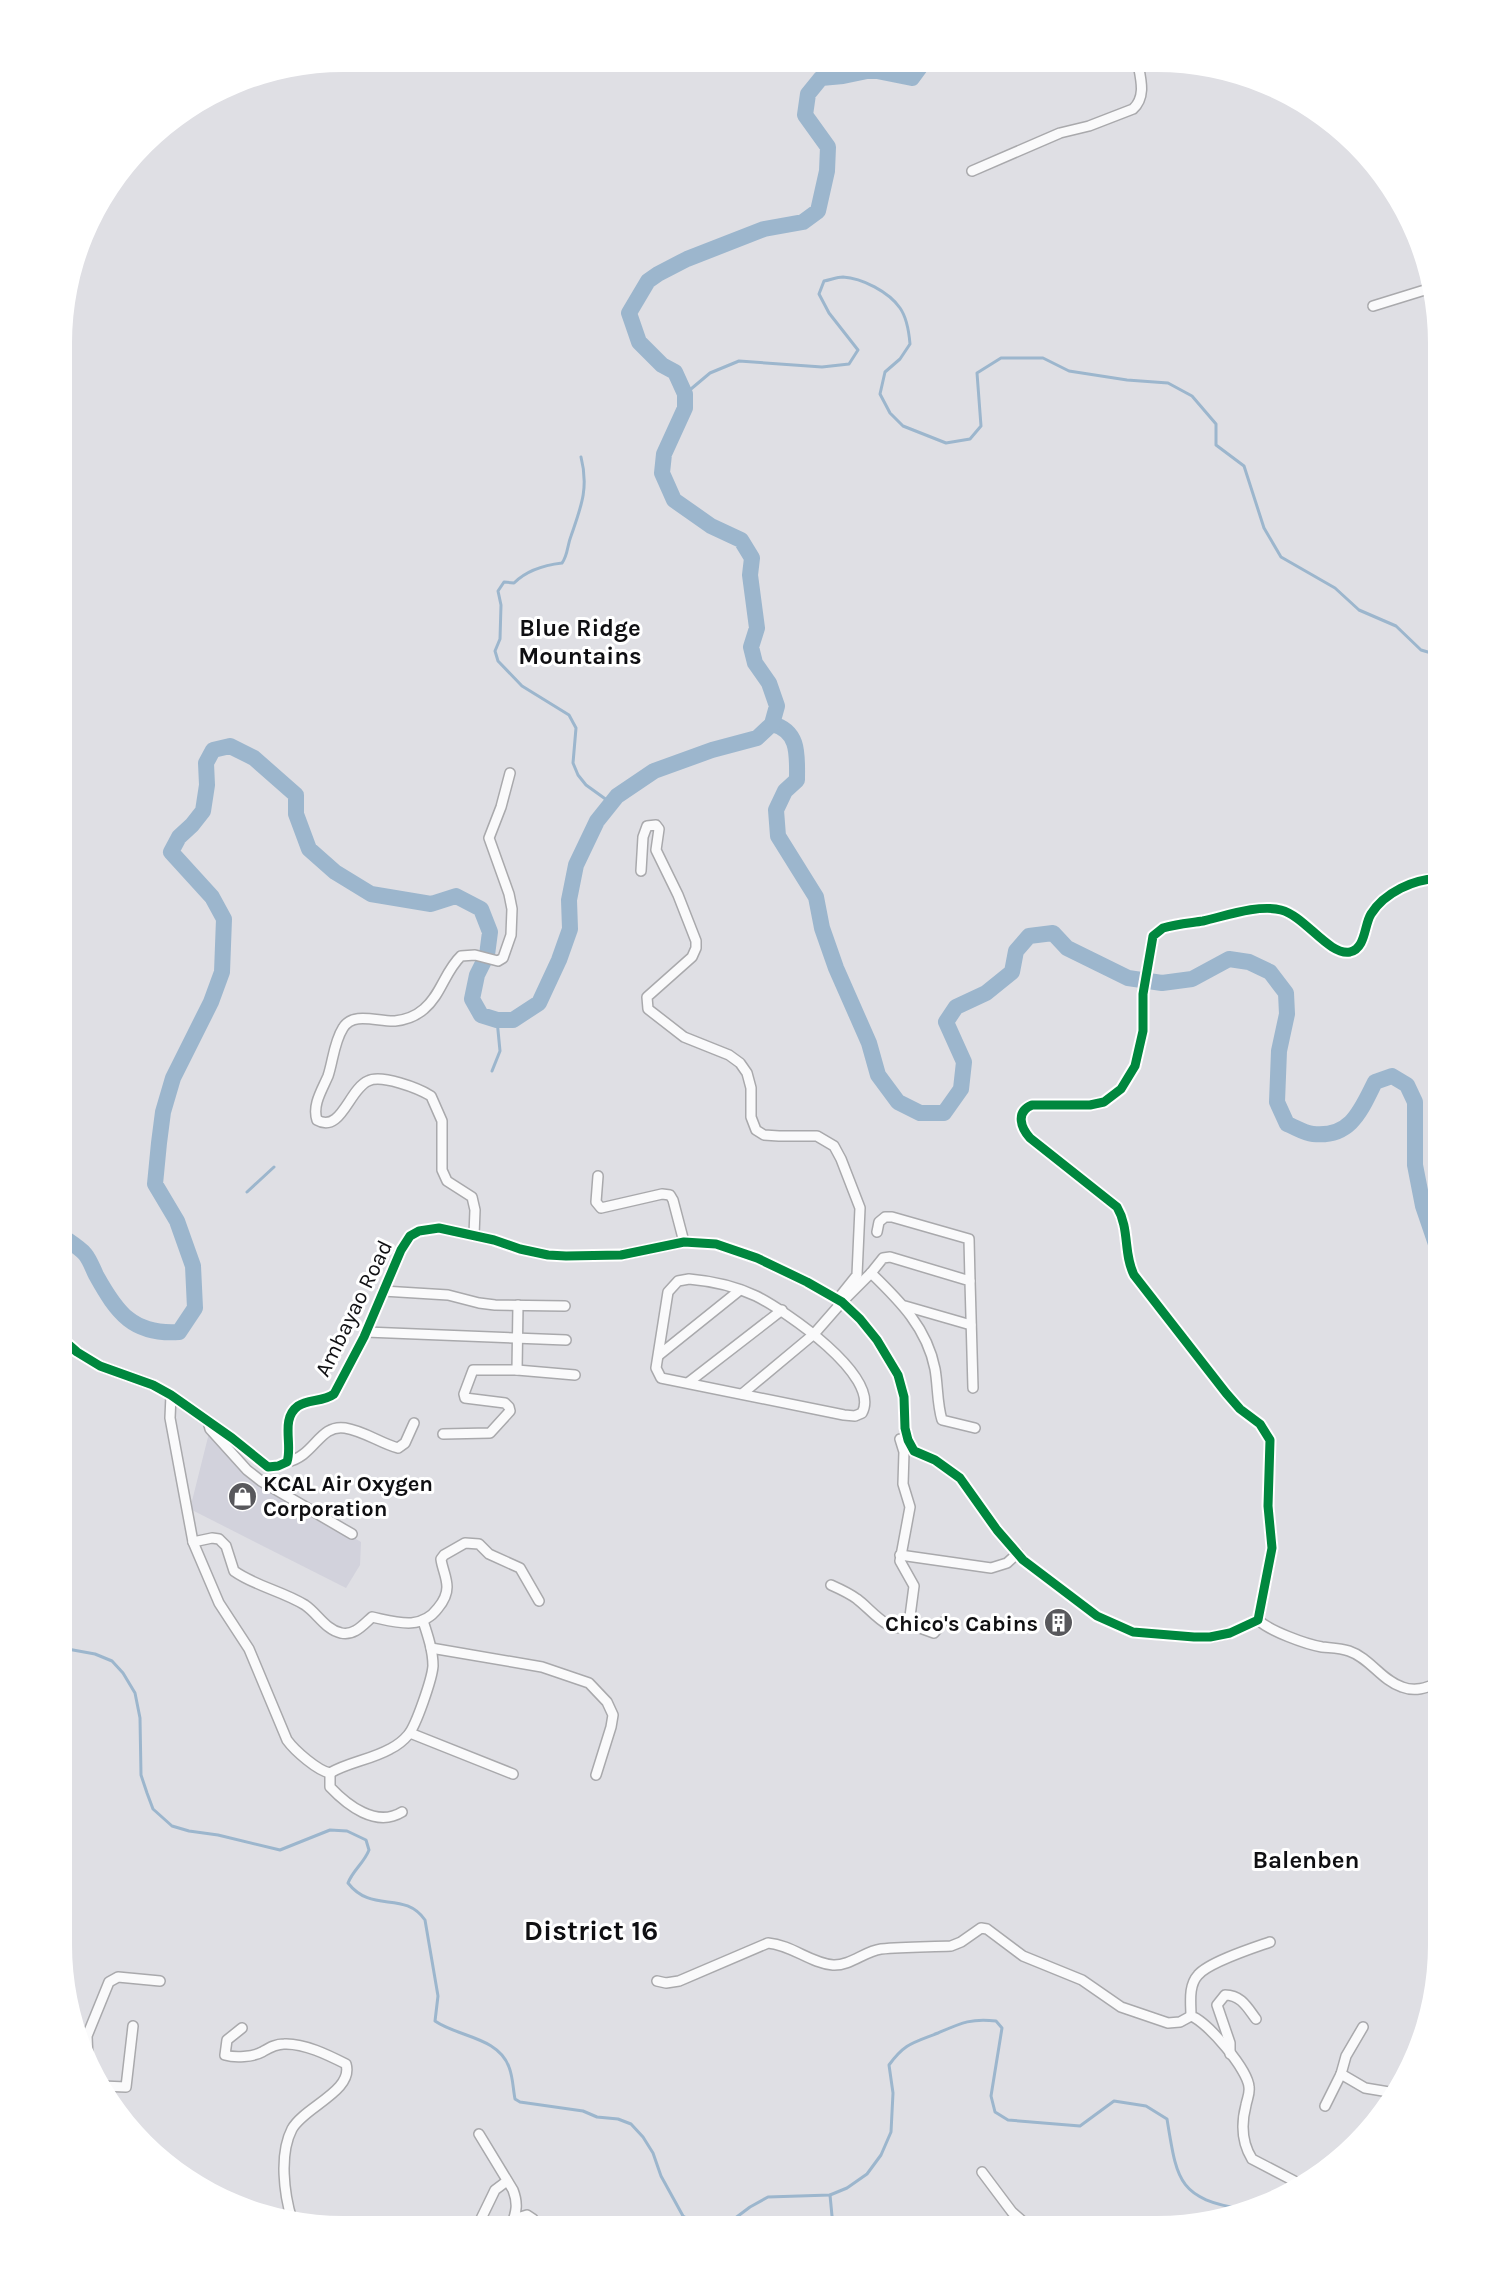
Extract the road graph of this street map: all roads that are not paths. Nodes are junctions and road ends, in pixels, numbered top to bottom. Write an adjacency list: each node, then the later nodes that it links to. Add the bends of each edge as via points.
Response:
1 (1139, 72): 2 (street, via 1142,96 1133,110 1060,133)
2 (972, 171)
3 (1423, 291): 4 (street)
4 (1373, 306)
5 (510, 773): 10 (street, via 489,838 512,909 511,935 503,958 498,961 461,956 434,1000 414,1016 395,1021 358,1018 343,1026 315,1108 317,1120 335,1120 353,1093 370,1079 381,1078 431,1096 442,1121 442,1170 447,1181 472,1197)
6 (641, 871): 16 (street, via 644,832 647,826 656,825 656,850 696,940 692,957 647,997 648,1009 684,1037 740,1063 751,1088 751,1117 756,1130 764,1135 817,1136 834,1146 841,1159 860,1208 857,1275)
7 (1428, 880): 46 (street, via 1406,885 1379,904 1368,921 1362,942 1351,951 1337,951 1295,915 1282,910 1266,909 1163,928 1154,936 1148,964 1143,1031 1135,1066 1121,1089 1104,1102 1032,1105 1022,1112 1021,1125 1030,1138 1117,1207 1125,1224 1127,1256 1134,1275 1240,1410 1260,1424 1270,1440 1268,1506 1272,1548)
8 (598, 1176): 11 (street, via 596,1202 601,1208 670,1195)
9 (877, 1232): 13 (street, via 879,1222 892,1217 969,1239)
10 (474, 1236): 11 (street, Ambayao Road, via 566,1256 621,1255); 15 (street, Ambayao Road, via 439,1228 418,1231 401,1250)
11 (684, 1242): 16 (street, Ambayao Road, via 716,1244 757,1258)
12 (871, 1273): 13 (street, via 883,1258 890,1257); 16 (street); 19 (street)
13 (970, 1281): 21 (street)
14 (740, 1290): 20 (street); 27 (street); 27 (street, via 709,1281 678,1281 668,1292)
15 (383, 1291): 17 (street); 22 (street, Ambayao Road)
16 (839, 1301): 23 (street); 42 (street, Ambayao Road, via 877,1340 898,1375 904,1397 905,1428 914,1452 960,1478)
17 (518, 1305): 18 (street); 24 (street)
18 (565, 1306)
19 (905, 1306): 21 (street); 36 (street, via 935,1368 942,1420)
20 (782, 1310): 23 (street); 30 (street)
21 (971, 1325): 31 (street)
22 (366, 1332): 24 (street); 39 (street, Ambayao Road, via 334,1394 304,1403 293,1411 288,1425)
23 (814, 1334): 32 (street); 32 (street, via 853,1374 864,1401 862,1413 844,1415)
24 (518, 1338): 25 (street); 28 (street)
25 (566, 1340)
26 (72, 1348): 33 (street, via 100,1366)
27 (659, 1355): 30 (street, via 659,1376)
28 (517, 1370): 29 (street); 37 (street, via 478,1369 471,1373 465,1398 509,1407 510,1411 494,1430 486,1434)
29 (575, 1375)
30 (689, 1382): 32 (street)
31 (973, 1388)
32 (742, 1394)
33 (171, 1395): 34 (street); 41 (street, via 170,1418)
34 (208, 1421): 39 (street, via 268,1467); 40 (street, via 210,1429 261,1481)
35 (414, 1423): 39 (street, via 401,1447 348,1428 333,1428 311,1450)
36 (975, 1428)
37 (443, 1434)
38 (900, 1439): 43 (street, via 904,1452 903,1484 910,1507)
39 (287, 1462)
40 (352, 1533)
41 (193, 1542): 47 (street, via 219,1539 226,1546 234,1570 304,1605 338,1633 358,1630 372,1617 411,1624); 53 (street, via 219,1603 249,1649 288,1740 297,1752)
42 (1018, 1553): 43 (street, via 1007,1563 991,1568); 46 (street, Ambayao Road, via 1097,1616 1133,1632 1210,1637)
43 (900, 1555): 49 (street, via 902,1567 914,1582)
44 (831, 1585): 49 (street, via 855,1598 889,1626 900,1628)
45 (539, 1601): 47 (street, via 520,1568 489,1554 479,1544 465,1543 441,1559 446,1594 433,1615)
46 (1258, 1620): 51 (street, via 1265,1627 1306,1644 1349,1651 1368,1660 1400,1687)
47 (423, 1622): 50 (street)
48 (943, 1622): 49 (street, via 934,1633)
49 (909, 1624)
50 (431, 1648): 52 (street, via 431,1677); 55 (street, via 542,1667 589,1683 613,1715)
51 (1428, 1687)
52 (410, 1733): 53 (street, via 390,1749); 54 (street)
53 (330, 1773): 56 (street, via 330,1787 358,1811 379,1818)
54 (513, 1774)
55 (596, 1775)
56 (402, 1812)
57 (1270, 1942): 60 (street, via 1198,1975 1191,1991)
58 (160, 1981): 65 (street, via 117,1977 109,1982)
59 (657, 1981): 60 (street, via 679,1981 768,1943 818,1962 838,1965 881,1949 951,1946 981,1928 1023,1956 1082,1980 1121,2007 1168,2023)
60 (1191, 2016): 66 (street, via 1209,2028)
61 (1256, 2019): 66 (street, via 1235,1996 1225,1995 1220,2000 1218,2012)
62 (133, 2026): 68 (street, via 126,2087)
63 (1363, 2027): 67 (street, via 1346,2056)
64 (242, 2028): 75 (street, via 227,2040 225,2055 261,2053 284,2044 304,2046 346,2064 343,2083 301,2117 288,2137 285,2177)
65 (87, 2035)
66 (1230, 2054): 73 (street, via 1249,2083 1243,2119 1244,2144 1252,2159)
67 (1341, 2074): 69 (street, via 1365,2088); 70 (street)
68 (112, 2086)
69 (1384, 2091)
70 (1326, 2106)
71 (479, 2134): 74 (street)
72 (982, 2172): 78 (street)
73 (1292, 2180)
74 (507, 2181): 76 (street, via 495,2190); 77 (street, via 516,2199)
75 (290, 2211)
76 (482, 2216)
77 (513, 2216)
78 (1017, 2216)

